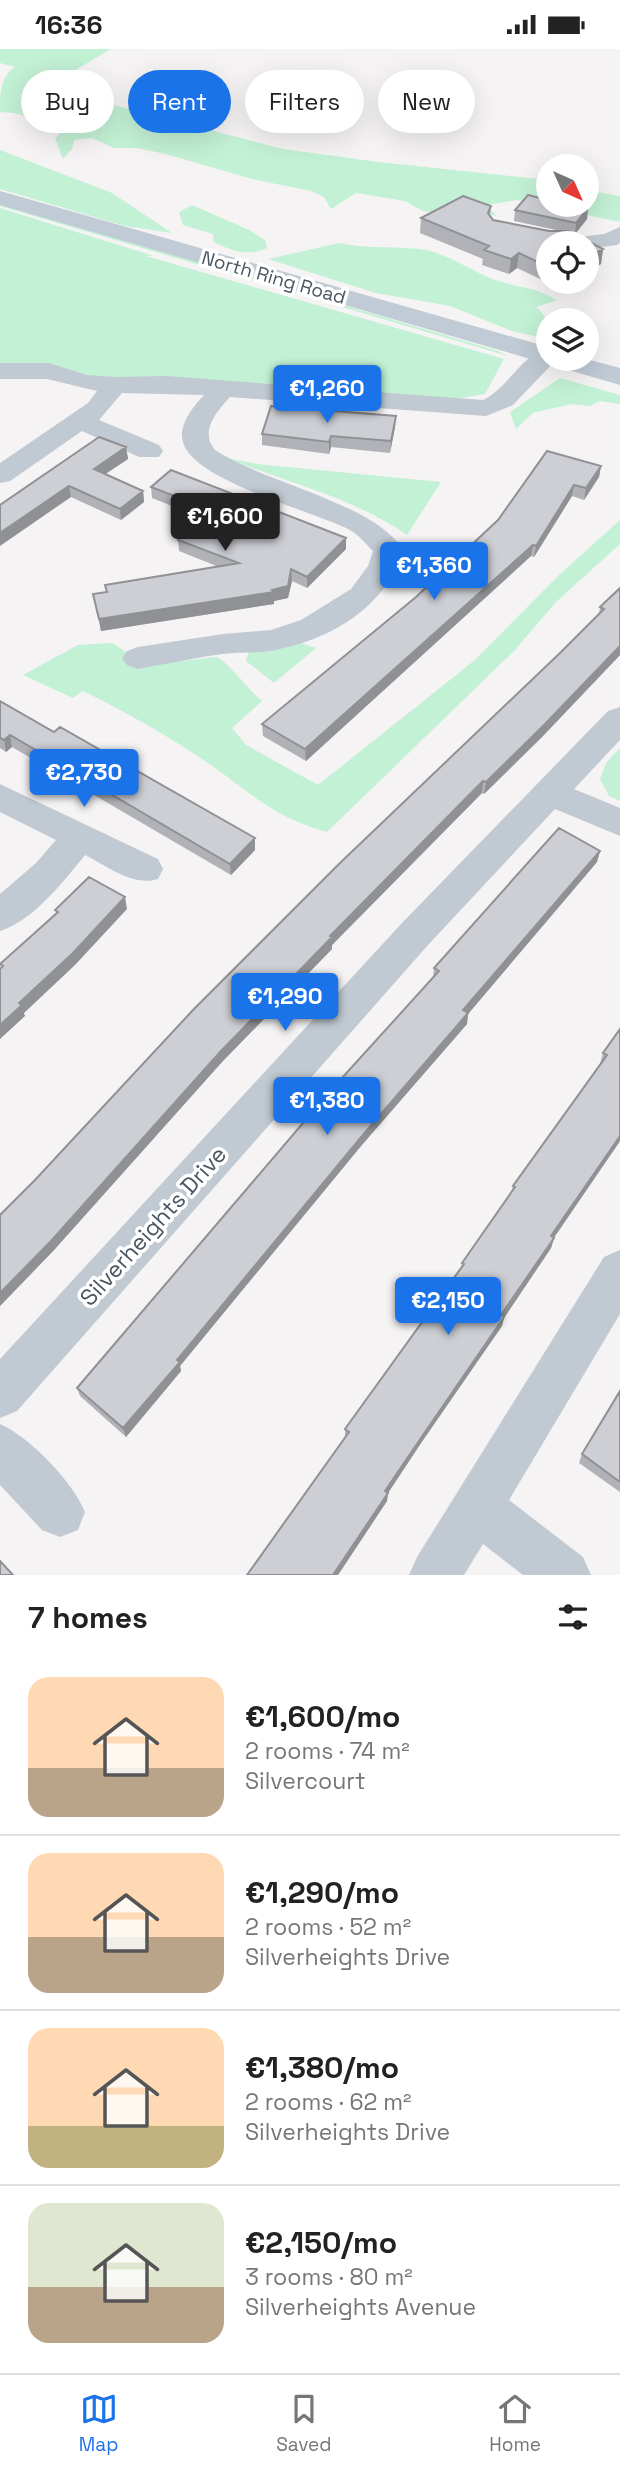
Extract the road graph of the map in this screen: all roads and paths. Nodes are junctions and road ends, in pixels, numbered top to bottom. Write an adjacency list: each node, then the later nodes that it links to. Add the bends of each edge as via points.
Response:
1 (0, 198): 4 (main road, North Ring Road)
2 (620, 234): 3 (street)
3 (599, 241)
4 (536, 353)
5 (536, 370): 10 (street, via 504,400 486,408)
6 (0, 371): 9 (street, via 49,372)
7 (599, 371): 8 (main road, North Ring Road)
8 (620, 377)
9 (115, 386): 10 (street, via 166,384); 11 (street, via 97,409)
10 (222, 390): 14 (street, via 195,430 201,456 362,525 388,549 386,565 381,576 355,600 307,628 277,639)
11 (80, 421): 12 (street); 13 (street)
12 (149, 451)
13 (0, 475)
14 (138, 658)
15 (620, 719): 16 (street, Silverheights Drive)
16 (548, 792): 18 (street); 23 (street, Silverheights Drive)
17 (0, 797): 19 (street)
18 (620, 823)
19 (79, 838): 20 (street); 21 (street, via 49,873)
20 (145, 869)
21 (0, 916)
22 (620, 1272): 25 (street)
23 (0, 1394)
24 (0, 1448): 26 (street)
25 (478, 1508): 27 (street); 28 (street)
26 (61, 1512)
27 (435, 1575)
28 (565, 1575)

